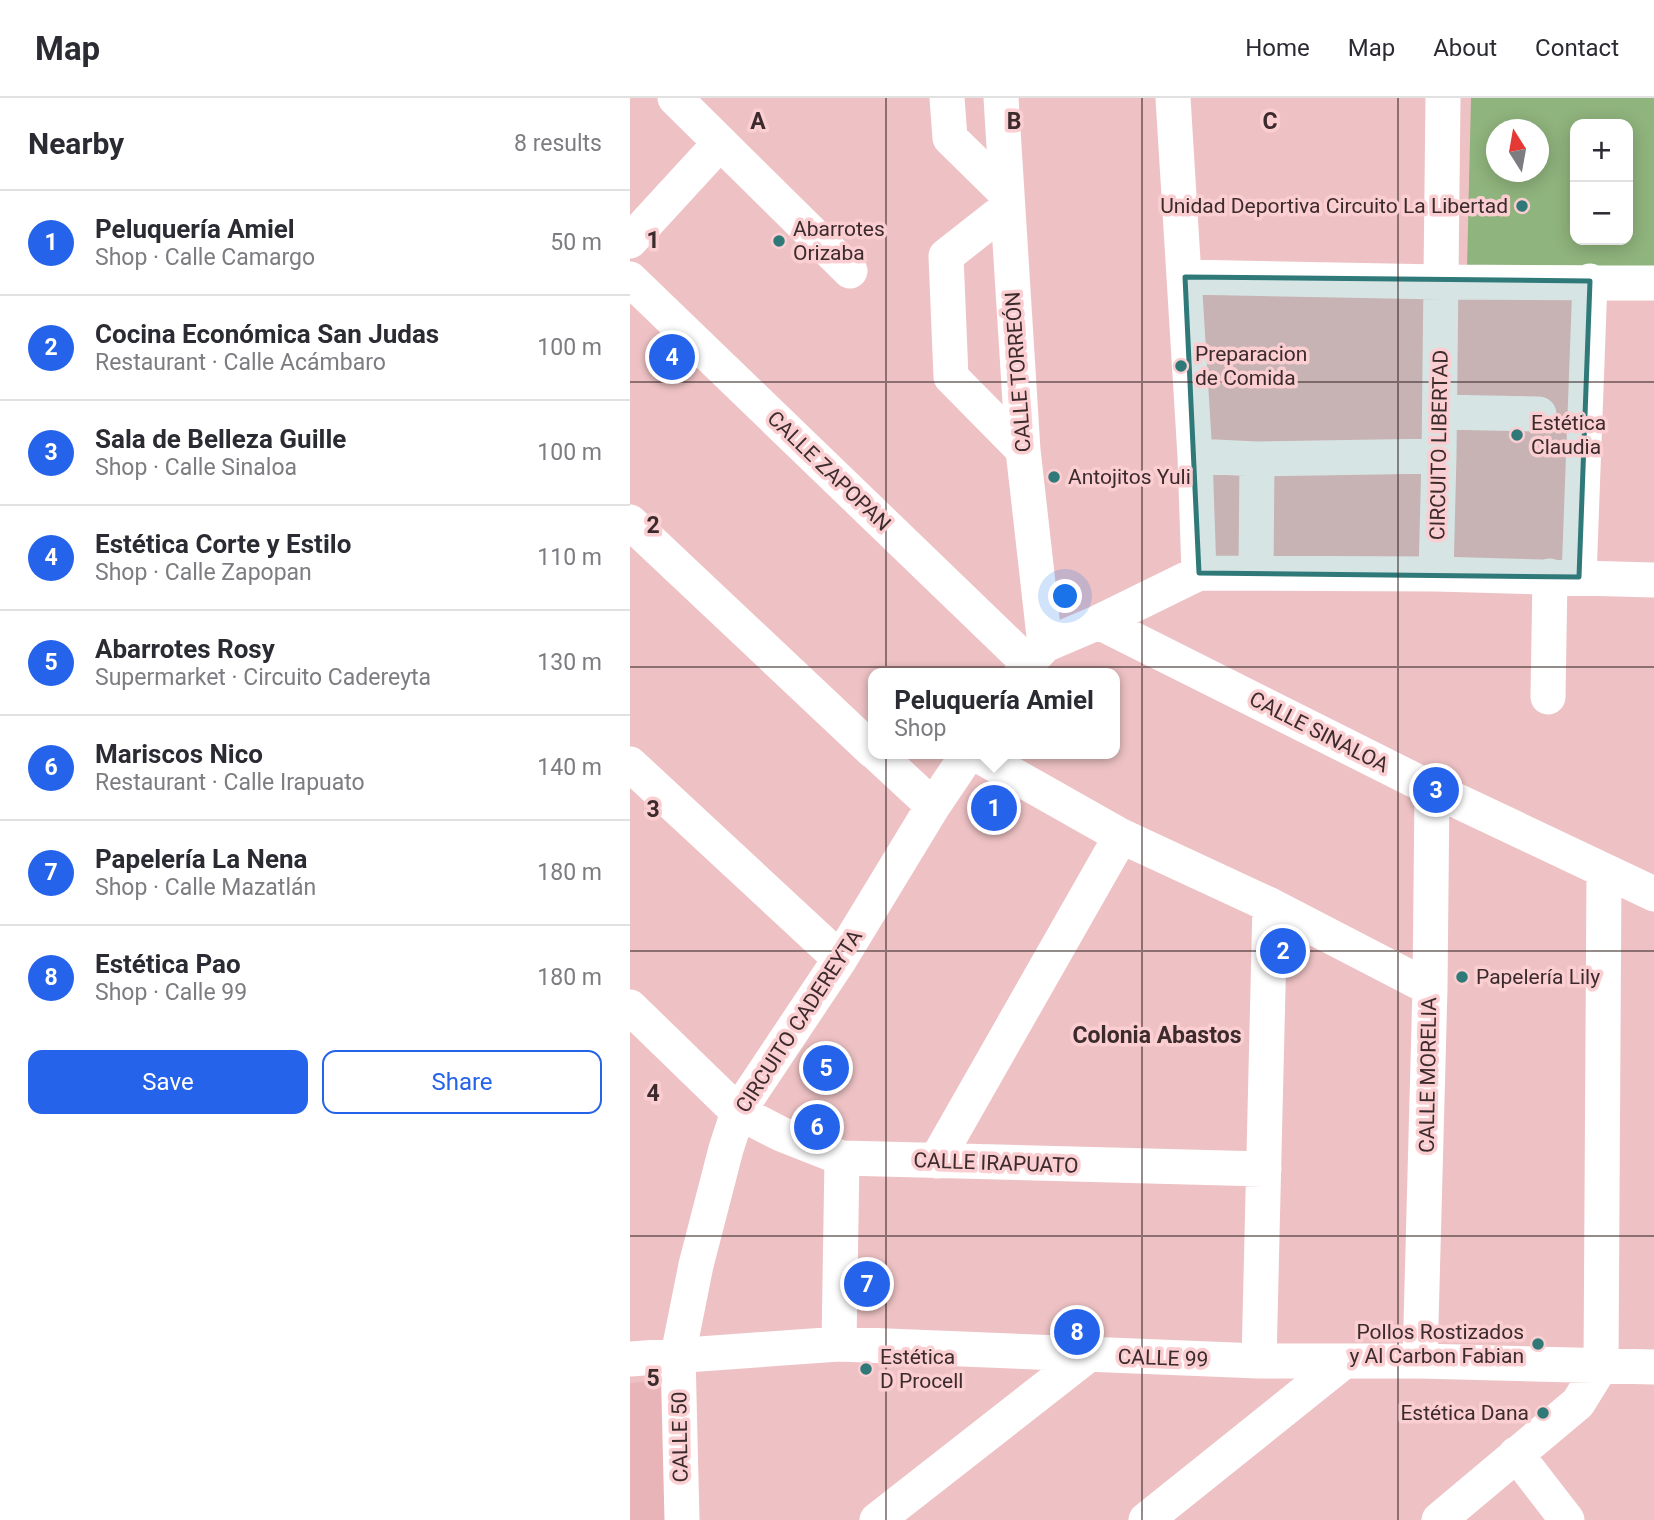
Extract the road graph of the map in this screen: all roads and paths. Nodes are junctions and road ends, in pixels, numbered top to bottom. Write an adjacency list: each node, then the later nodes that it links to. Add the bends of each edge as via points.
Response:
1 (676, 98): 6 (street)
2 (947, 98): 7 (street, via 950,138)
3 (1001, 98): 7 (street, CALLE TORREÓN)
4 (1174, 98): 10 (street)
5 (1443, 98): 13 (street, CIRCUITO LIBERTAD)
6 (720, 143): 8 (street); 9 (street)
7 (1007, 201): 17 (street, CALLE TORREÓN); 17 (street, via 946,256 951,377)
8 (630, 241)
9 (850, 271)
10 (1185, 277): 13 (street); 18 (street)
11 (630, 279): 28 (street, CALLE ZAPOPAN)
12 (1590, 281): 13 (street); 14 (street); 25 (street)
13 (1441, 282): 15 (street, CIRCUITO LIBERTAD)
14 (1654, 283)
15 (1440, 412): 16 (street); 19 (street, CIRCUITO LIBERTAD)
16 (1539, 414)
17 (1023, 450): 28 (street, CALLE TORREÓN)
18 (1195, 456): 20 (street); 22 (street)
19 (1439, 456): 20 (street); 24 (street, CIRCUITO LIBERTAD)
20 (1256, 459): 23 (street)
21 (630, 522): 30 (street)
22 (1199, 573): 23 (street); 27 (street)
23 (1256, 573): 24 (street)
24 (1436, 574): 25 (street)
25 (1565, 577): 26 (street); 29 (street)
26 (1654, 580)
27 (1099, 622): 28 (street); 35 (street, CALLE SINALOA)
28 (1031, 661)
29 (1548, 698)
30 (868, 745)
31 (883, 759): 36 (street)
32 (965, 759): 36 (street, CIRCUITO CADEREYTA)
33 (985, 759): 37 (street)
34 (630, 764): 41 (street)
35 (1432, 789): 38 (street, CALLE SINALOA); 42 (street, CALLE MORELIA)
36 (933, 806): 41 (street, CIRCUITO CADEREYTA)
37 (1121, 836): 40 (street); 46 (street)
38 (1604, 872): 39 (street, CALLE SINALOA); 55 (street)
39 (1654, 894)
40 (1270, 905): 42 (street); 47 (street)
41 (840, 959): 44 (street, CIRCUITO CADEREYTA)
42 (1430, 988): 53 (street, CALLE MORELIA)
43 (630, 1007): 44 (street, CALLE IRAPUATO)
44 (738, 1112): 45 (street, CALLE IRAPUATO); 49 (street, CIRCUITO CADEREYTA, via 696,1265)
45 (842, 1158): 46 (street, CALLE IRAPUATO); 48 (street)
46 (936, 1161): 47 (street, CALLE IRAPUATO)
47 (1264, 1170): 52 (street)
48 (839, 1344): 49 (street, CALLE 99); 50 (street, CALLE 99)
49 (678, 1354): 51 (street, CALLE 99); 59 (street, CALLE 50)
50 (1088, 1355): 52 (street, CALLE 99); 58 (street)
51 (630, 1359)
52 (1259, 1361): 54 (street, CALLE 99)
53 (1420, 1361): 54 (street, CALLE 99); 55 (street, CALLE 99)
54 (1343, 1362): 60 (street)
55 (1601, 1366): 56 (street, CALLE 99); 57 (street, via 1578,1403)
56 (1654, 1367)
57 (1516, 1454): 61 (street); 62 (street)
58 (893, 1515)
59 (682, 1520)
60 (1146, 1520)
61 (1438, 1520)
62 (1567, 1520)

